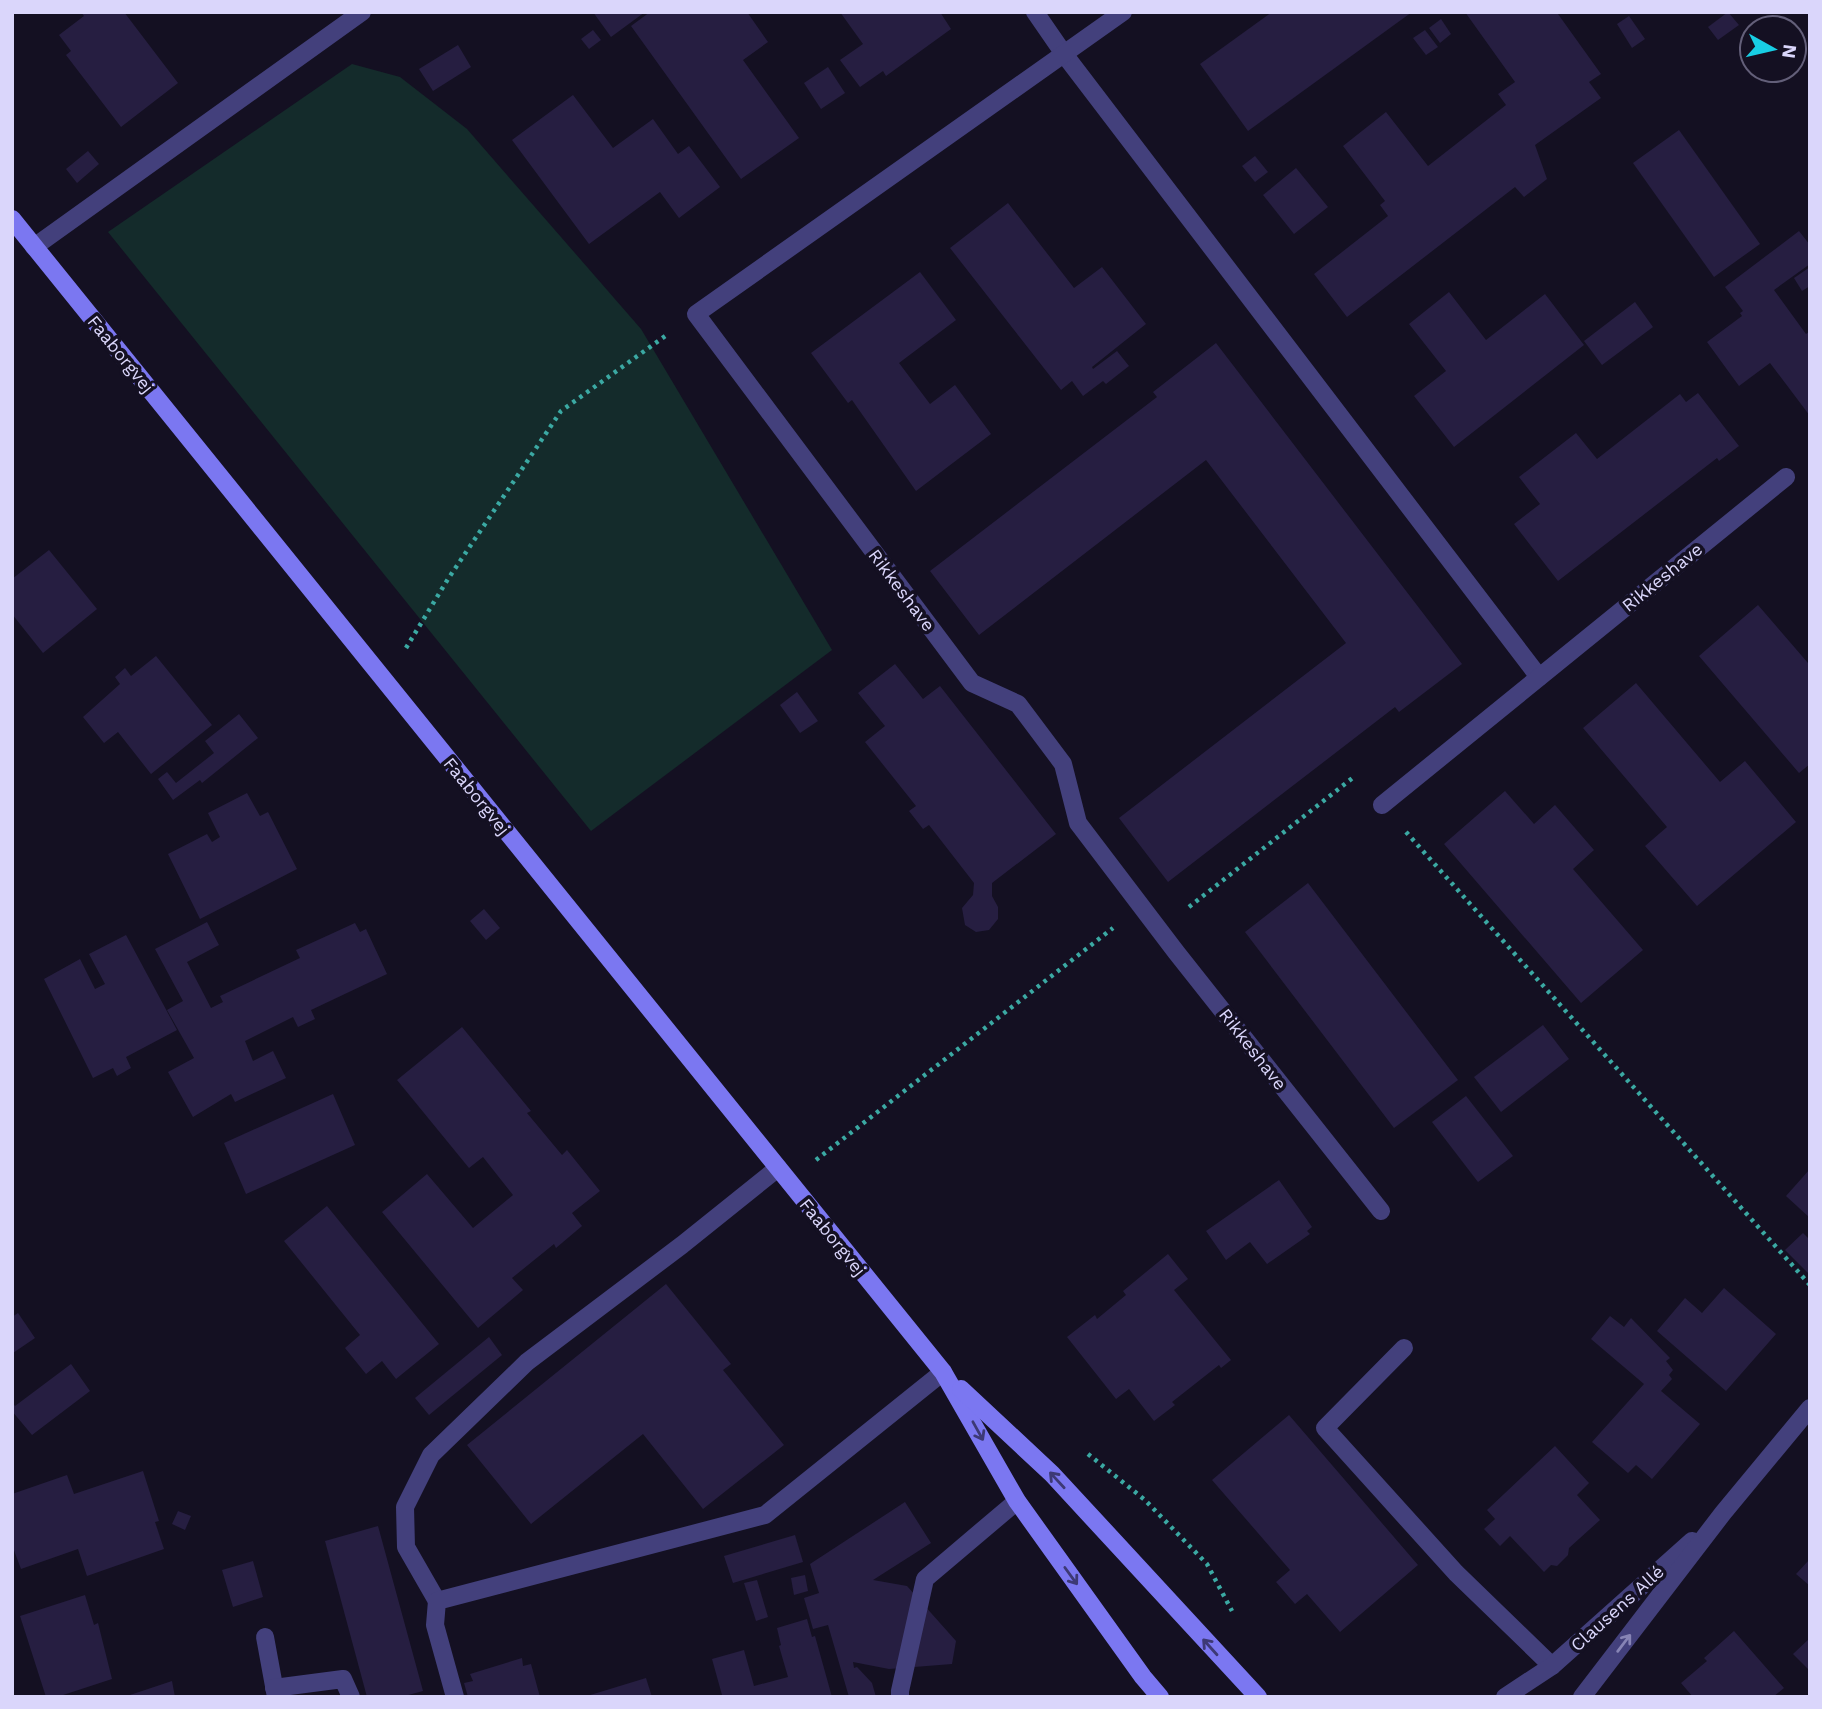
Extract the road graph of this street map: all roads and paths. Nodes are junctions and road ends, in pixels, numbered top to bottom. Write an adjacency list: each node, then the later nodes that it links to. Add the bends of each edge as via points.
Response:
1 (362, 12): 6 (street)
2 (1035, 12): 4 (street)
3 (1123, 12): 4 (street)
4 (1064, 54): 7 (street); 9 (street)
5 (12, 219): 6 (main road, Faaborgvej)
6 (34, 247): 10 (main road, Faaborgvej)
7 (696, 314): 10 (path, via 561,411); 13 (street, Rikkeshave, via 972,683 1018,704 1063,764 1078,823)
8 (1786, 477): 9 (street, Rikkeshave)
9 (1539, 677): 12 (street, Rikkeshave)
10 (385, 681): 15 (main road, Faaborgvej)
11 (1363, 770): 14 (path)
12 (1382, 805): 17 (path)
13 (1142, 906): 14 (street, Rikkeshave); 15 (path)
14 (1160, 930): 16 (street, Rikkeshave)
15 (783, 1175): 19 (main road, Faaborgvej); 23 (street, via 527,1362 431,1455 405,1507 405,1546)
16 (1381, 1211)
17 (1810, 1285)
18 (1404, 1348): 25 (street, via 1325,1428 1456,1573)
19 (943, 1372): 21 (main road, Faaborgvej, one-way to 21); 23 (street, via 765,1515); 31 (main road, Faaborgvej, one-way to 19, via 1052,1474)
20 (1810, 1408): 22 (street, Clausens Allé)
21 (1017, 1501): 29 (street, via 925,1579); 30 (main road, Faaborgvej, one-way to 30)
22 (1723, 1513): 25 (street, Clausens Allé); 33 (street, Clausens Allé, one-way to 22)
23 (437, 1601): 28 (street, via 435,1625)
24 (265, 1637): 26 (street)
25 (1552, 1666): 32 (street, Clausens Allé)
26 (275, 1693): 27 (street, via 343,1679)
27 (351, 1697)
28 (455, 1697)
29 (900, 1697)
30 (1160, 1697)
31 (1258, 1697)
32 (1505, 1697)
33 (1582, 1697)

